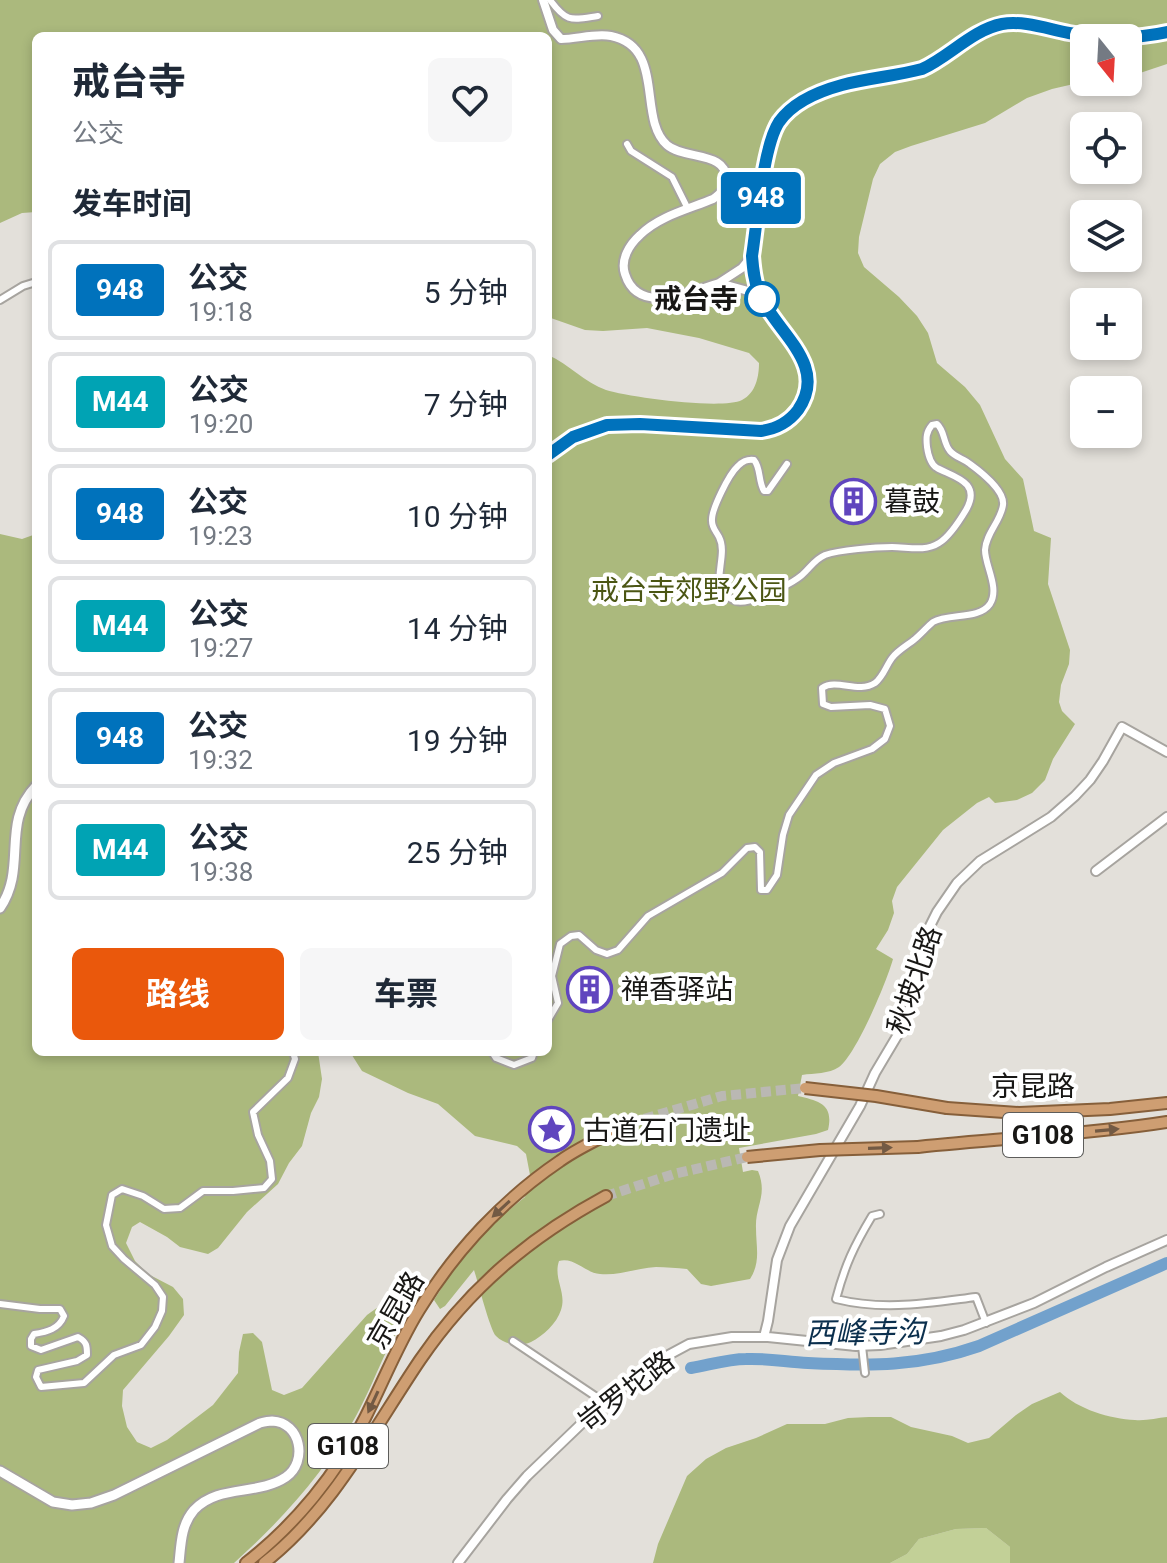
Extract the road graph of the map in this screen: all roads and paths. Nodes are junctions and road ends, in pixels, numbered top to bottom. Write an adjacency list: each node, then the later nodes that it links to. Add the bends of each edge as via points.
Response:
1 (543, 0): 6 (street, via 561,39 609,36 635,51 645,70 656,128 666,144 723,167 726,184 720,194)
2 (550, 0): 3 (street, via 564,16)
3 (598, 16)
4 (1167, 32): 7 (main road, via 1096,36 1002,24 922,69 839,86 804,101 774,132)
5 (627, 144): 6 (street, via 672,177)
6 (688, 209): 9 (street, via 640,234 627,252 625,276 637,293 659,299)
7 (752, 256): 9 (street); 10 (main road)
8 (32, 283): 11 (street)
9 (719, 283): 10 (street)
10 (759, 294): 12 (main road, via 805,366 807,389 791,418 761,431 607,425 573,437)
11 (0, 300)
12 (552, 452)
13 (787, 464): 19 (street, via 764,491 757,463 748,459 733,471 713,512 723,553 719,584 734,601 760,597 830,553 921,549 942,542 965,512 970,496 961,478 937,468 928,455 927,431 937,424 949,450 995,486 1004,502 985,552 993,596 989,605 932,623 891,659 875,683 822,688 823,704 885,709 890,726 885,739 872,749 816,775 789,815 777,875 767,890 761,890 760,852 747,848 722,873 648,916 618,950 607,954 579,935 571,936 560,944)
14 (1167, 752): 35 (street, 秋坡北路, via 1122,727 1090,780 1062,808 980,861 947,897 923,940 912,1003 900,1031 790,1226 777,1260)
15 (32, 791): 18 (main road, via 16,822 14,877)
16 (1167, 817): 17 (street)
17 (1096, 871)
18 (0, 908)
19 (552, 976)
20 (552, 976): 21 (street, via 558,1003)
21 (552, 1013)
22 (294, 1056): 33 (street, via 288,1078 253,1112 270,1161 272,1179 264,1188 203,1191 180,1208 164,1209 122,1189 112,1195 106,1225 112,1246 163,1297 155,1327 141,1345 114,1355 84,1383 41,1387 38,1370 77,1361 87,1355 87,1345 78,1337 41,1350 31,1346 34,1334 61,1324 60,1309)
23 (495, 1056): 24 (street, via 514,1065)
24 (533, 1056)
25 (805, 1088): 26 (highway, 京昆路 / G108, bridge, via 1019,1113)
26 (1167, 1103)
27 (1167, 1122): 29 (highway, 京昆路 / G108, one-way to 27, bridge, via 918,1147)
28 (630, 1123): 43 (highway, 京昆路 / G108, one-way to 43, via 561,1160 500,1208 459,1253 420,1307 364,1421 324,1485)
29 (747, 1157)
30 (606, 1196): 41 (highway, 京昆路 / G108, via 517,1253 457,1311 339,1486)
31 (880, 1214): 34 (street, via 872,1216 853,1248 836,1299 902,1305 976,1297)
32 (1167, 1240): 34 (street, 岢罗坨路)
33 (0, 1304)
34 (986, 1323): 37 (street, 岢罗坨路, via 941,1336)
35 (764, 1337): 37 (street, 岢罗坨路); 39 (street, 岢罗坨路, via 689,1344 648,1366)
36 (513, 1341): 39 (street)
37 (862, 1346): 38 (street)
38 (864, 1371)
39 (604, 1402): 46 (street, 岢罗坨路, via 527,1476)
40 (0, 1471): 42 (main road, via 53,1502 82,1505 114,1495 260,1423 285,1425 299,1444 294,1469 275,1482 202,1503 185,1526)
41 (307, 1523): 44 (highway, 京昆路 / G108); 45 (highway)
42 (179, 1563)
43 (246, 1563)
44 (264, 1563)
45 (275, 1563)
46 (458, 1563)

